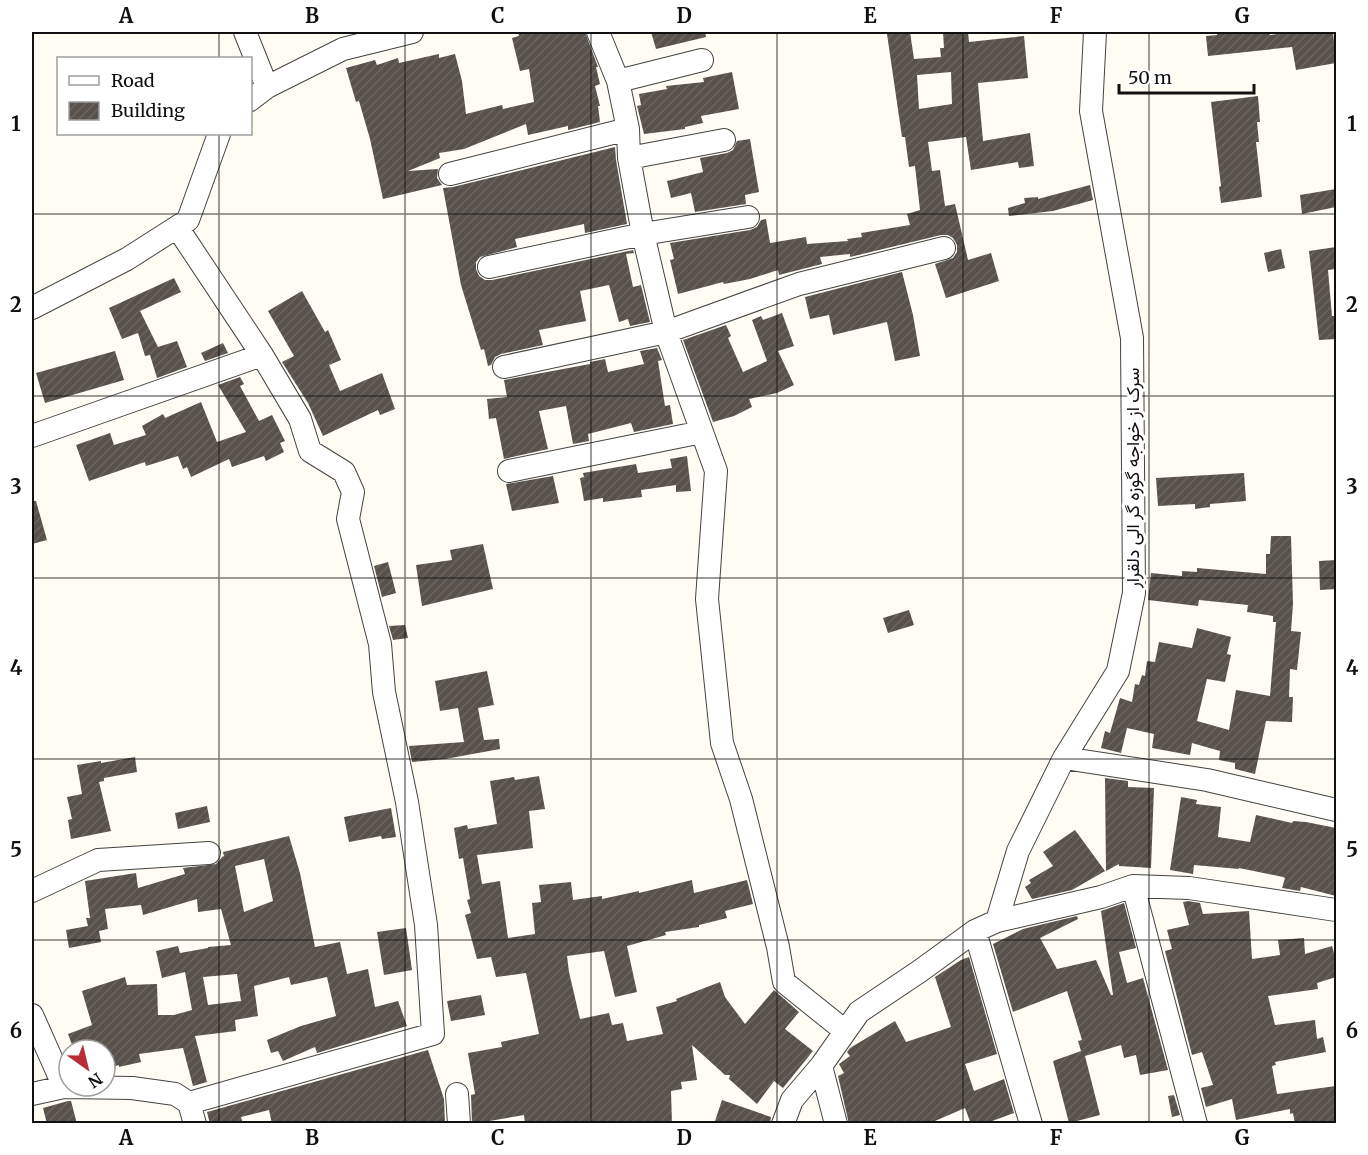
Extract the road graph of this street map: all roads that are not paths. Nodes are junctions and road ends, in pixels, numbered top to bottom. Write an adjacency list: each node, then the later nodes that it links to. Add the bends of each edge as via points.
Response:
1 (245, 32): 5 (street)
2 (412, 32): 9 (street, via 343,49)
3 (598, 32): 8 (street)
4 (1095, 32): 27 (street, سرک از خواجه گوزه گر الی دلقرار, via 1091,111 1132,338 1134,593 1118,671)
5 (251, 57)
6 (702, 60): 8 (street)
7 (252, 63): 9 (street)
8 (618, 81): 10 (street)
9 (259, 94)
10 (628, 129): 13 (street); 14 (street)
11 (219, 135): 16 (street, via 188,220)
12 (724, 140): 13 (street)
13 (629, 158): 17 (street)
14 (450, 174)
15 (748, 217): 17 (street)
16 (177, 228): 20 (street); 22 (street)
17 (643, 234): 19 (street); 21 (street)
18 (944, 248): 21 (street, via 799,284)
19 (489, 267)
20 (32, 308)
21 (666, 332): 23 (street); 24 (street)
22 (262, 355): 25 (street); 44 (street, via 300,419 310,451 344,472 352,492 348,519 380,644 384,692 423,903 433,1034)
23 (504, 367)
24 (702, 432): 26 (street); 37 (street, via 716,471 707,599 722,743 741,799 784,982)
25 (32, 436)
26 (509, 471)
27 (1064, 758): 28 (street, via 1207,780); 33 (street, سرک از خواجه گوزه گر الی دلقرار, via 1018,851)
28 (1336, 810)
29 (209, 853): 31 (street, via 98,860)
30 (1133, 886): 32 (street, via 1189,888); 33 (street); 49 (street)
31 (32, 891)
32 (1334, 910): 35 (street)
33 (996, 921): 34 (street)
34 (975, 931): 37 (street, via 859,1012); 48 (street)
35 (1336, 932)
36 (32, 1015): 39 (street)
37 (845, 1031): 38 (street)
38 (821, 1066): 46 (street, via 792,1100); 47 (street)
39 (57, 1071)
40 (117, 1088): 44 (street, via 175,1094)
41 (57, 1089): 42 (street)
42 (32, 1094)
43 (457, 1094): 45 (street)
44 (192, 1114)
45 (459, 1124)
46 (783, 1124)
47 (836, 1124)
48 (1031, 1124)
49 (1196, 1124)

